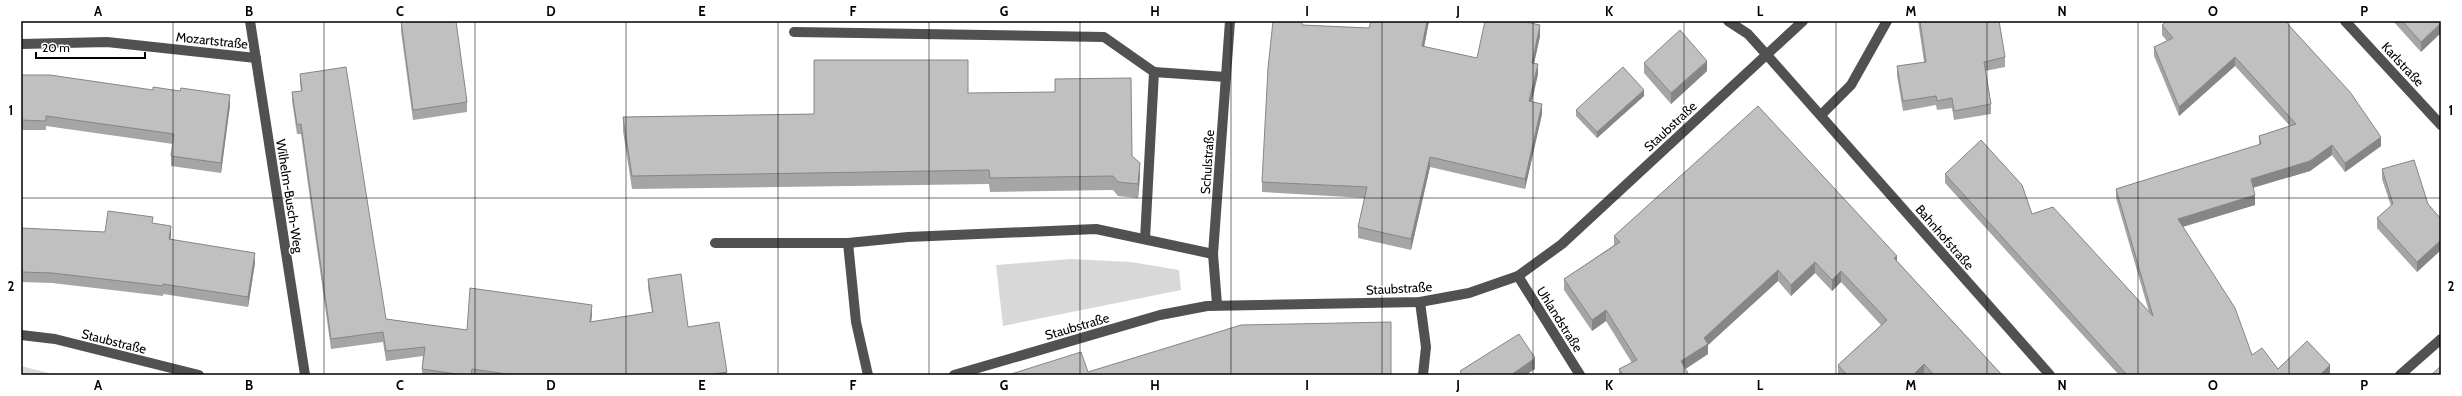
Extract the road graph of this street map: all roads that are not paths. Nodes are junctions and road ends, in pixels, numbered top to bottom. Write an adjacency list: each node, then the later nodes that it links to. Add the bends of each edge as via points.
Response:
1 (250, 21): 10 (street, Wilhelm-Busch-Weg)
2 (1230, 21): 12 (street, Schulstraße)
3 (1728, 21): 9 (street, Bahnhofstraße, via 1748,34)
4 (1803, 21): 9 (street)
5 (1887, 21): 13 (street, via 1851,85)
6 (2345, 21): 14 (street, Karlstraße)
7 (794, 32): 11 (street, via 1104,37)
8 (21, 44): 10 (street, Mozartstraße, via 107,42)
9 (1766, 54): 13 (street, Bahnhofstraße); 19 (street, Staubstraße, via 1562,244)
10 (256, 58): 25 (street, Wilhelm-Busch-Weg)
11 (1154, 72): 12 (street); 15 (street)
12 (1226, 77): 18 (street, Schulstraße)
13 (1821, 116): 30 (street, Bahnhofstraße)
14 (2441, 125)
15 (1145, 239): 17 (street, via 1096,229); 18 (street)
16 (714, 243): 17 (street)
17 (848, 243): 26 (street, via 856,322)
18 (1213, 254): 21 (street, Schulstraße)
19 (1518, 276): 20 (street, Staubstraße, via 1469,293); 29 (street, Uhlandstraße)
20 (1420, 302): 21 (street, Staubstraße); 28 (street, via 1426,347)
21 (1217, 304): 27 (street, Staubstraße, via 1160,315)
22 (21, 335): 24 (street, Staubstraße, via 55,340)
23 (2441, 339): 31 (street)
24 (200, 375)
25 (305, 375)
26 (868, 375)
27 (954, 375)
28 (1424, 375)
29 (1580, 375)
30 (2050, 375)
31 (2400, 375)

